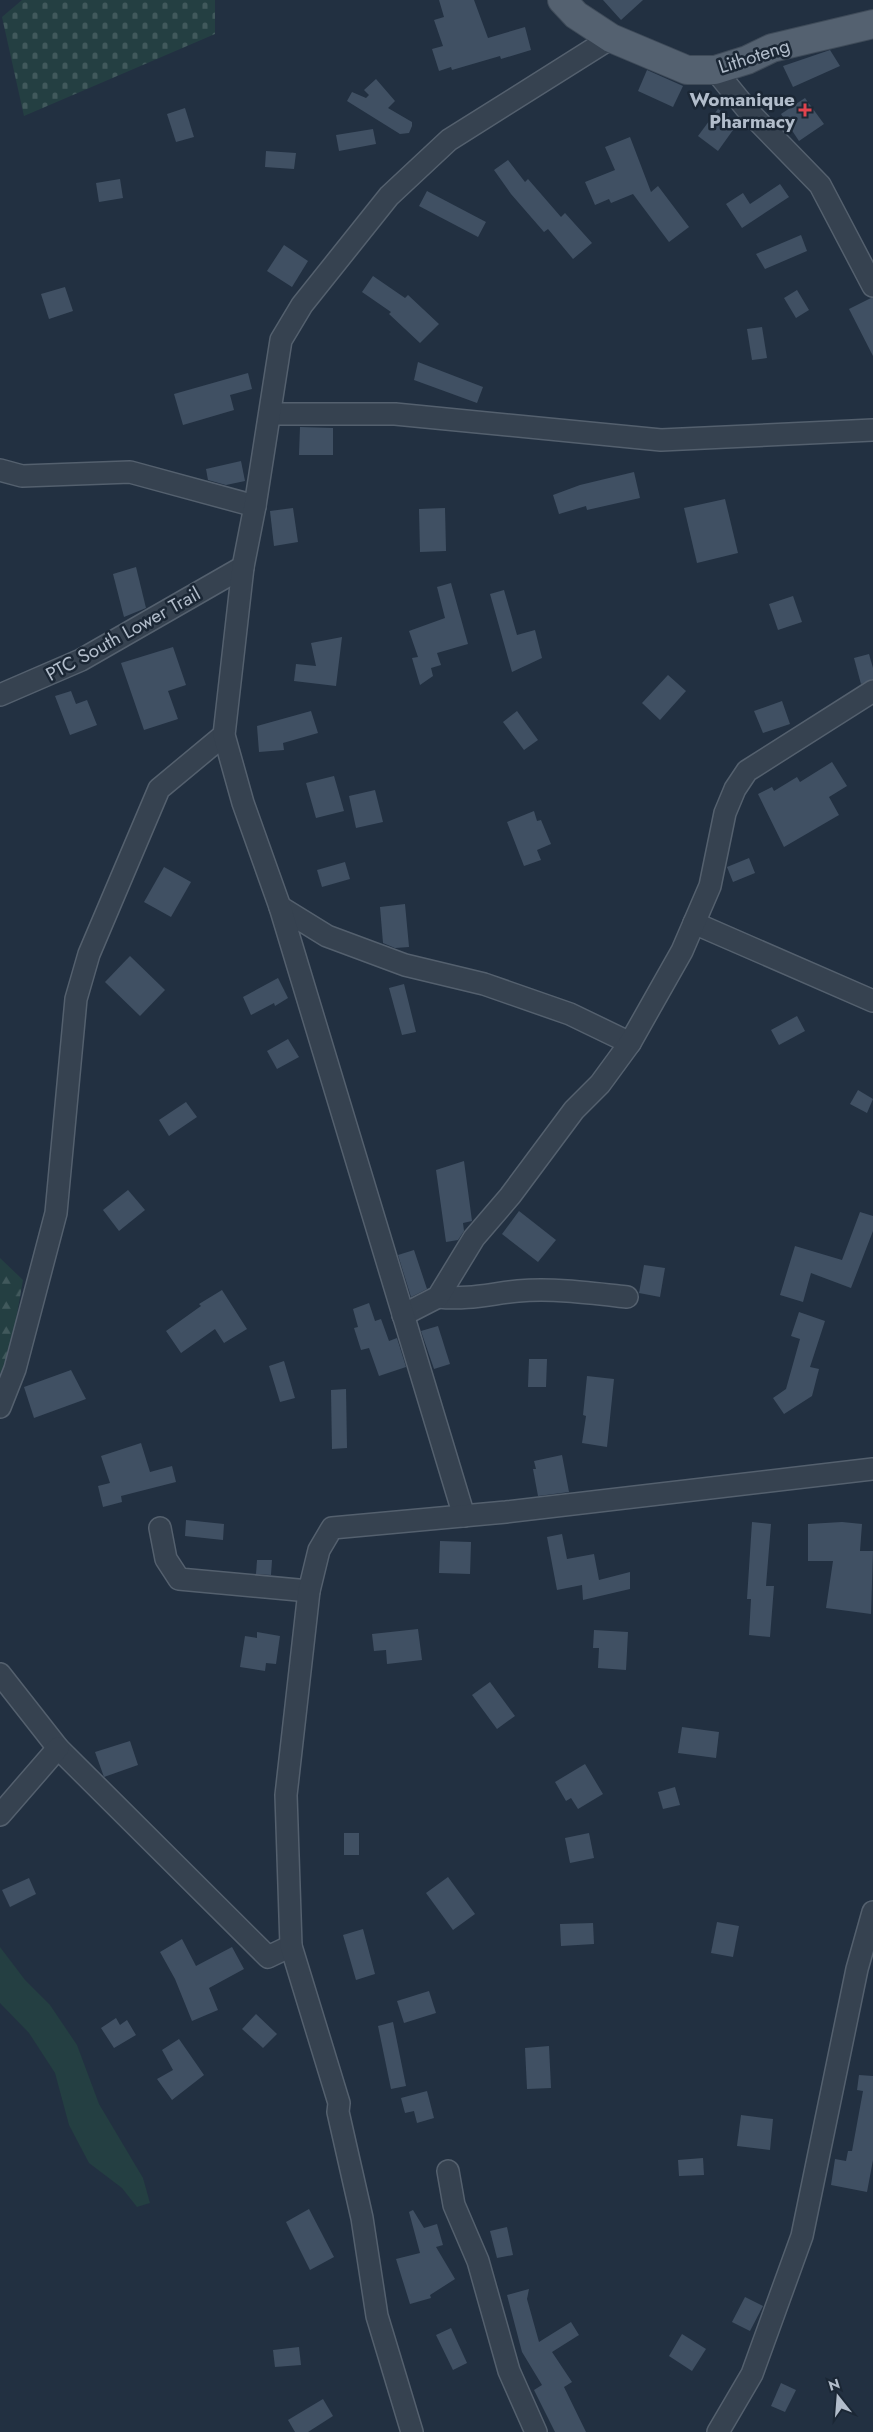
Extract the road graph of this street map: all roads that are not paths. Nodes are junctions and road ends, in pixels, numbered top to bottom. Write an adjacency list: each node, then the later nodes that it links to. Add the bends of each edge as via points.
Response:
1 (562, 0): 3 (main road, Lithoteng, via 576,15)
2 (873, 24): 4 (main road, Lithoteng, via 772,48 748,60)
3 (611, 38): 4 (main road, Lithoteng, via 687,70); 6 (street, via 450,140 389,196 302,305 281,340)
4 (715, 70): 5 (street, via 750,113 820,185)
5 (873, 286)
6 (270, 414): 7 (street, via 395,414 661,440); 9 (street)
7 (873, 430)
8 (0, 470): 9 (street, via 22,476 130,472)
9 (255, 506): 10 (street)
10 (243, 567): 12 (street, PTC South Lower Trail, via 81,660); 13 (street)
11 (873, 691): 15 (street, via 748,771 735,789 725,813 710,886)
12 (0, 695)
13 (224, 735): 14 (street, via 243,802); 21 (street, via 159,789 89,954 76,999 56,1212 16,1369)
14 (280, 907): 17 (street, via 327,936 405,965 484,984 561,1011); 20 (street)
15 (694, 923): 16 (street); 17 (street, via 682,951)
16 (873, 1001)
17 (630, 1043): 18 (street, via 474,1238)
18 (438, 1297): 19 (street, via 462,1300 518,1291 556,1290); 20 (street)
19 (627, 1297)
20 (403, 1315): 23 (street)
21 (0, 1407)
22 (873, 1469): 23 (street)
23 (464, 1516): 25 (street, via 332,1528 319,1550)
24 (160, 1528): 25 (street, via 166,1559 179,1579)
25 (309, 1591): 30 (street, via 286,1795)
26 (0, 1674): 27 (street)
27 (58, 1748): 28 (street); 30 (street, via 268,1956)
28 (0, 1815)
29 (873, 1912): 34 (street, via 857,1969 802,2236 752,2374)
30 (291, 1946): 32 (street, via 339,2103 338,2112 362,2218 377,2316)
31 (448, 2171): 33 (street, via 454,2205 478,2261 509,2371)
32 (412, 2432)
33 (536, 2432)
34 (718, 2432)

